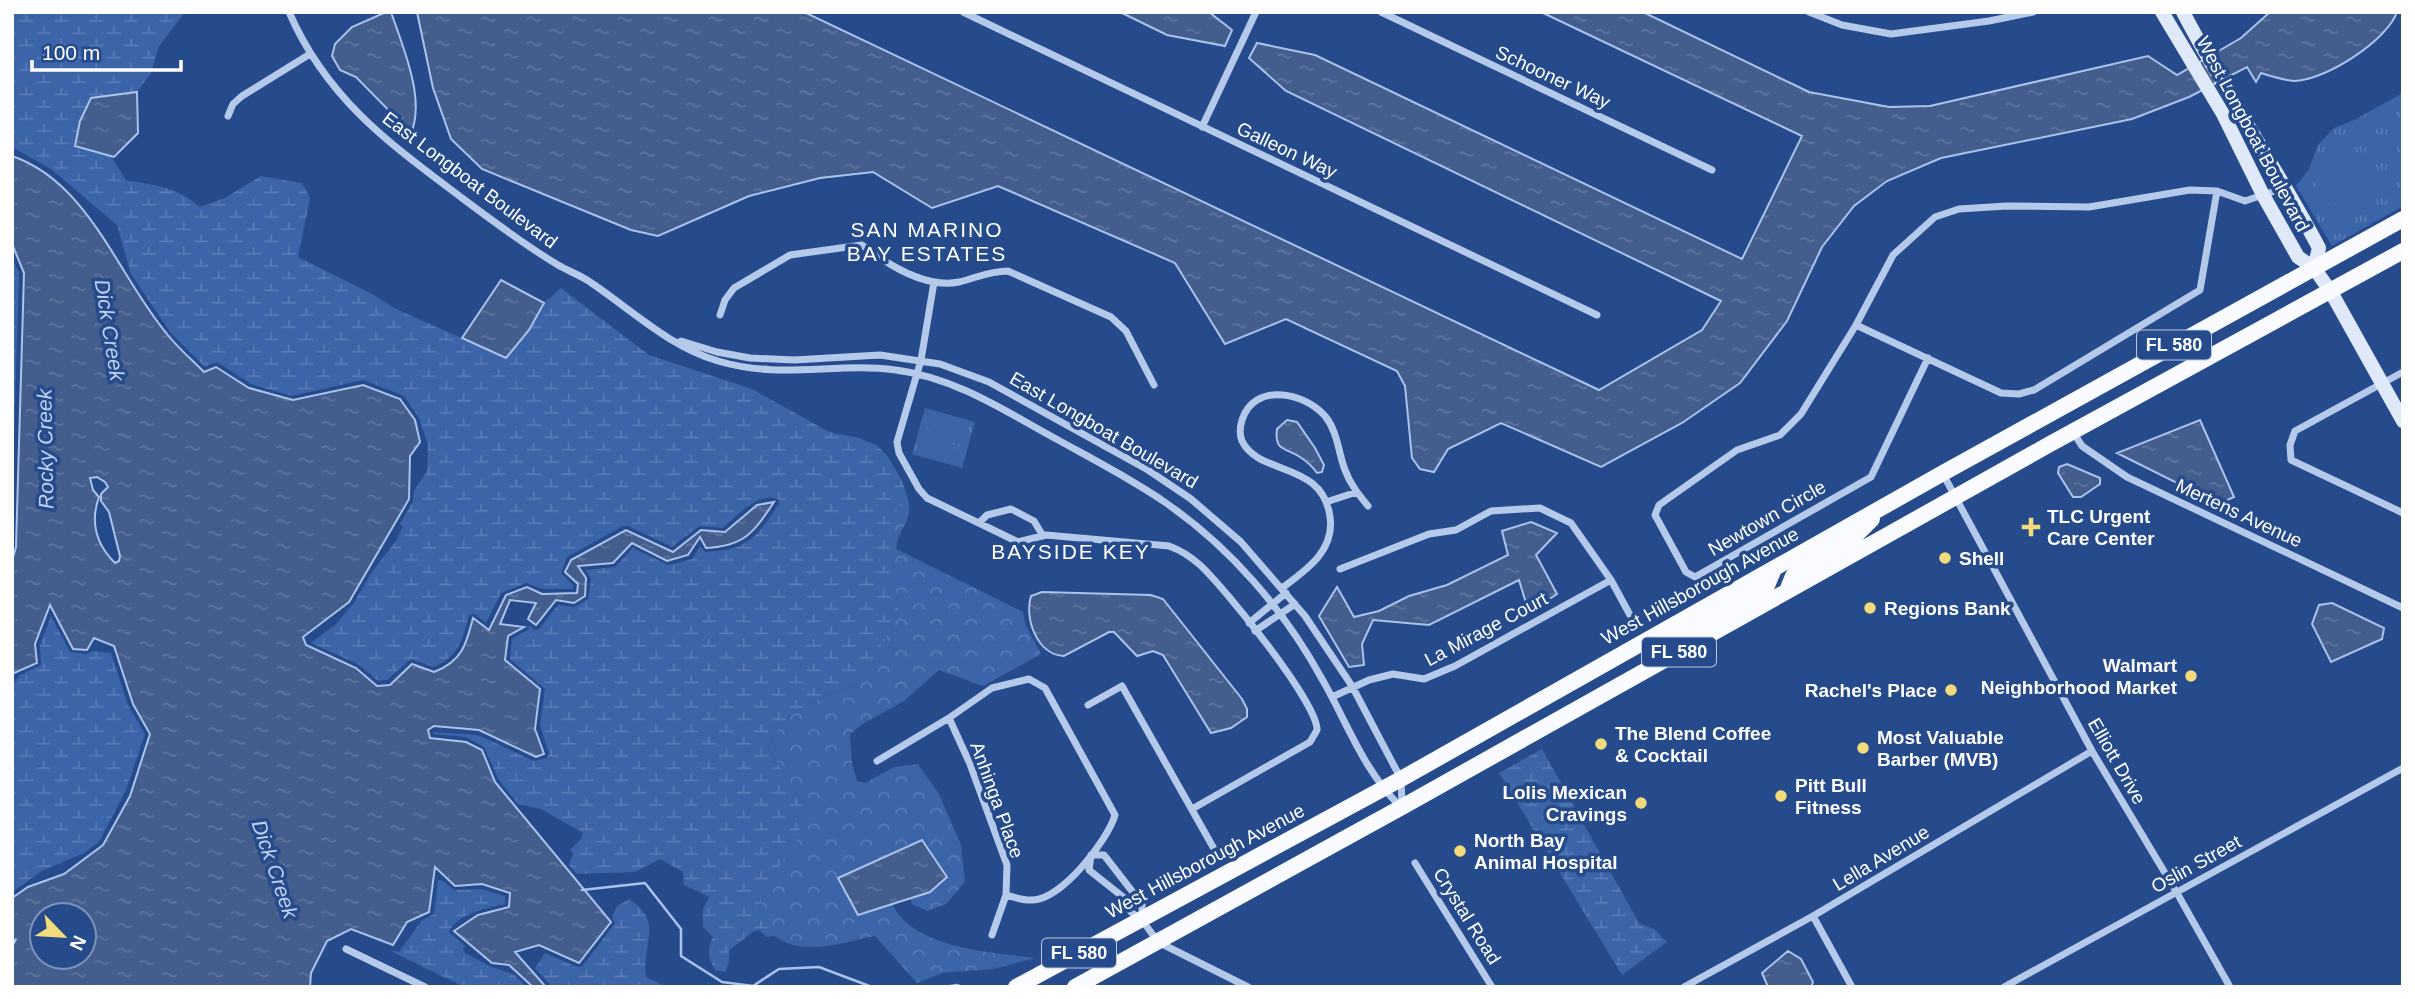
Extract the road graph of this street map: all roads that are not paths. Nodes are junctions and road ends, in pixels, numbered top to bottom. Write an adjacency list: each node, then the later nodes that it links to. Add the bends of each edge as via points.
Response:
1 (289, 12): 10 (street, East Longboat Boulevard)
2 (963, 12): 13 (street, Galleon Way)
3 (1256, 12): 13 (street)
4 (1381, 12): 14 (street, Schooner Way)
5 (1808, 12): 6 (street, via 1891,34)
6 (2033, 12)
7 (2162, 12): 9 (street, West Longboat Boulevard)
8 (2183, 12): 9 (street, West Longboat Boulevard)
9 (2188, 39): 11 (street, West Longboat Boulevard)
10 (310, 54): 12 (street, via 242,96); 26 (street, East Longboat Boulevard, via 346,102 386,141 495,223)
11 (2229, 110): 15 (street, West Longboat Boulevard); 17 (street, West Longboat Boulevard)
12 (228, 116)
13 (1202, 127): 24 (street, Galleon Way)
14 (1712, 170)
15 (2287, 187): 17 (street, Newtown Circle); 20 (street, West Longboat Boulevard, via 2319,248)
16 (2217, 191): 17 (street, Newtown Circle, via 2245,201); 25 (street, Newtown Circle, via 2190,190 2089,207 1959,209 1935,217 1893,255); 27 (street, via 2200,290 2035,390 2001,393)
17 (2263, 195): 20 (street, West Longboat Boulevard, via 2298,257)
18 (2403, 219): 20 (main road, West Hillsborough Avenue / FL 580)
19 (2403, 251): 22 (main road, FL 580)
20 (2315, 268): 22 (street, West Longboat Boulevard); 35 (main road, West Hillsborough Avenue / FL 580)
21 (934, 282): 23 (street, via 886,264 862,245 790,255 734,288); 28 (street); 32 (street, via 1007,271 1111,317 1126,331)
22 (2331, 292): 31 (street, West Longboat Boulevard); 34 (main road, FL 580)
23 (720, 314)
24 (1597, 315)
25 (1856, 325): 27 (street); 27 (street, Newtown Circle, via 1801,414 1780,435 1737,450 1659,505 1655,514 1686,572 1695,577 1871,477)
26 (668, 337): 28 (street, East Longboat Boulevard, via 750,358 794,360 867,354); 30 (street, East Longboat Boulevard, via 697,354 766,370 878,368)
27 (1928, 358)
28 (921, 360): 30 (street); 47 (street, East Longboat Boulevard, via 989,382 1148,470 1224,526)
29 (2403, 372): 31 (street)
30 (917, 373): 42 (street, via 897,442 901,458 927,498); 49 (street, East Longboat Boulevard, via 977,395 1150,493 1228,555)
31 (2382, 383): 33 (street, West Longboat Boulevard); 41 (street, via 2295,431 2291,460)
32 (1154, 385)
33 (2403, 421)
34 (2073, 432): 37 (main road, FL 580); 51 (street, Mertens Avenue, via 2082,446 2127,477)
35 (1943, 473): 37 (street, Elliott Drive); 39 (main road, West Hillsborough Avenue / FL 580)
36 (1357, 492): 38 (street); 38 (street, via 1344,468 1333,429 1318,410 1289,395 1257,399 1241,422 1243,443 1259,457 1311,482); 40 (street)
37 (1956, 497): 48 (main road, FL 580); 61 (street, Elliott Drive)
38 (1326, 502): 47 (street, via 1331,520 1326,547)
39 (1886, 505): 45 (main road, West Hillsborough Avenue / FL 580); 48 (main road, via 1856,535 1793,576)
40 (1368, 506)
41 (2403, 513)
42 (979, 523): 43 (street, via 1018,542); 43 (street, via 987,515 1011,509 1034,521)
43 (1042, 536): 54 (street, via 1173,547 1208,573)
44 (1340, 569): 46 (street, via 1429,534 1456,530 1491,511 1540,508 1571,523)
45 (1774, 569): 56 (main road, via 1766,588 1667,645); 64 (main road, West Hillsborough Avenue / FL 580)
46 (1611, 579): 53 (street); 57 (street, La Mirage Court, via 1424,679 1393,674)
47 (1284, 590): 49 (street); 50 (street, East Longboat Boulevard)
48 (1787, 591): 56 (main road, FL 580)
49 (1272, 604): 52 (street, East Longboat Boulevard); 54 (street)
50 (1295, 604): 52 (street); 57 (street, East Longboat Boulevard)
51 (2403, 608)
52 (1281, 614): 55 (street); 58 (street, East Longboat Boulevard)
53 (1630, 615)
54 (1249, 623): 55 (street)
55 (1255, 631): 67 (street, via 1298,687 1315,716 1317,730 1310,742)
56 (1653, 666): 66 (main road, FL 580)
57 (1352, 686): 58 (street, La Mirage Court); 64 (street, East Longboat Boulevard)
58 (1332, 697): 65 (street, East Longboat Boulevard)
59 (1088, 705): 67 (street, via 1122,686)
60 (949, 719): 62 (street); 69 (street, via 992,688 1028,679 1045,688 1115,815); 74 (street, Anhinga Place, via 1007,865)
61 (2092, 751): 73 (street, Elliott Drive); 75 (street, Lella Avenue)
62 (877, 761)
63 (2403, 768): 73 (street, Oslin Street)
64 (1401, 779): 65 (main road, West Hillsborough Avenue / FL 580); 66 (street, East Longboat Boulevard)
65 (1382, 789): 66 (street, East Longboat Boulevard); 76 (main road, West Hillsborough Avenue / FL 580)
66 (1402, 807): 78 (main road, FL 580)
67 (1192, 809): 68 (street)
68 (1213, 847)
69 (1091, 855): 71 (street, via 1104,855); 72 (street, via 1089,870); 74 (street, via 1061,887 1043,898 1031,901)
70 (1415, 863): 84 (street, Crystal Road)
71 (1113, 867): 72 (street); 76 (street, via 1142,904)
72 (1100, 879): 76 (street)
73 (2177, 893): 87 (street, Oslin Street); 88 (street, Elliott Drive)
74 (1006, 895): 77 (street, Anhinga Place)
75 (1813, 916): 85 (street, Lella Avenue); 86 (street)
76 (1142, 920): 78 (street); 81 (main road, West Hillsborough Avenue / FL 580)
77 (992, 935)
78 (1158, 942): 82 (main road, FL 580); 83 (street)
79 (346, 949): 80 (street)
80 (425, 987)
81 (1016, 987)
82 (1075, 987)
83 (1248, 987)
84 (1492, 987)
85 (1684, 987)
86 (1852, 987)
87 (2004, 987)
88 (2230, 987)

